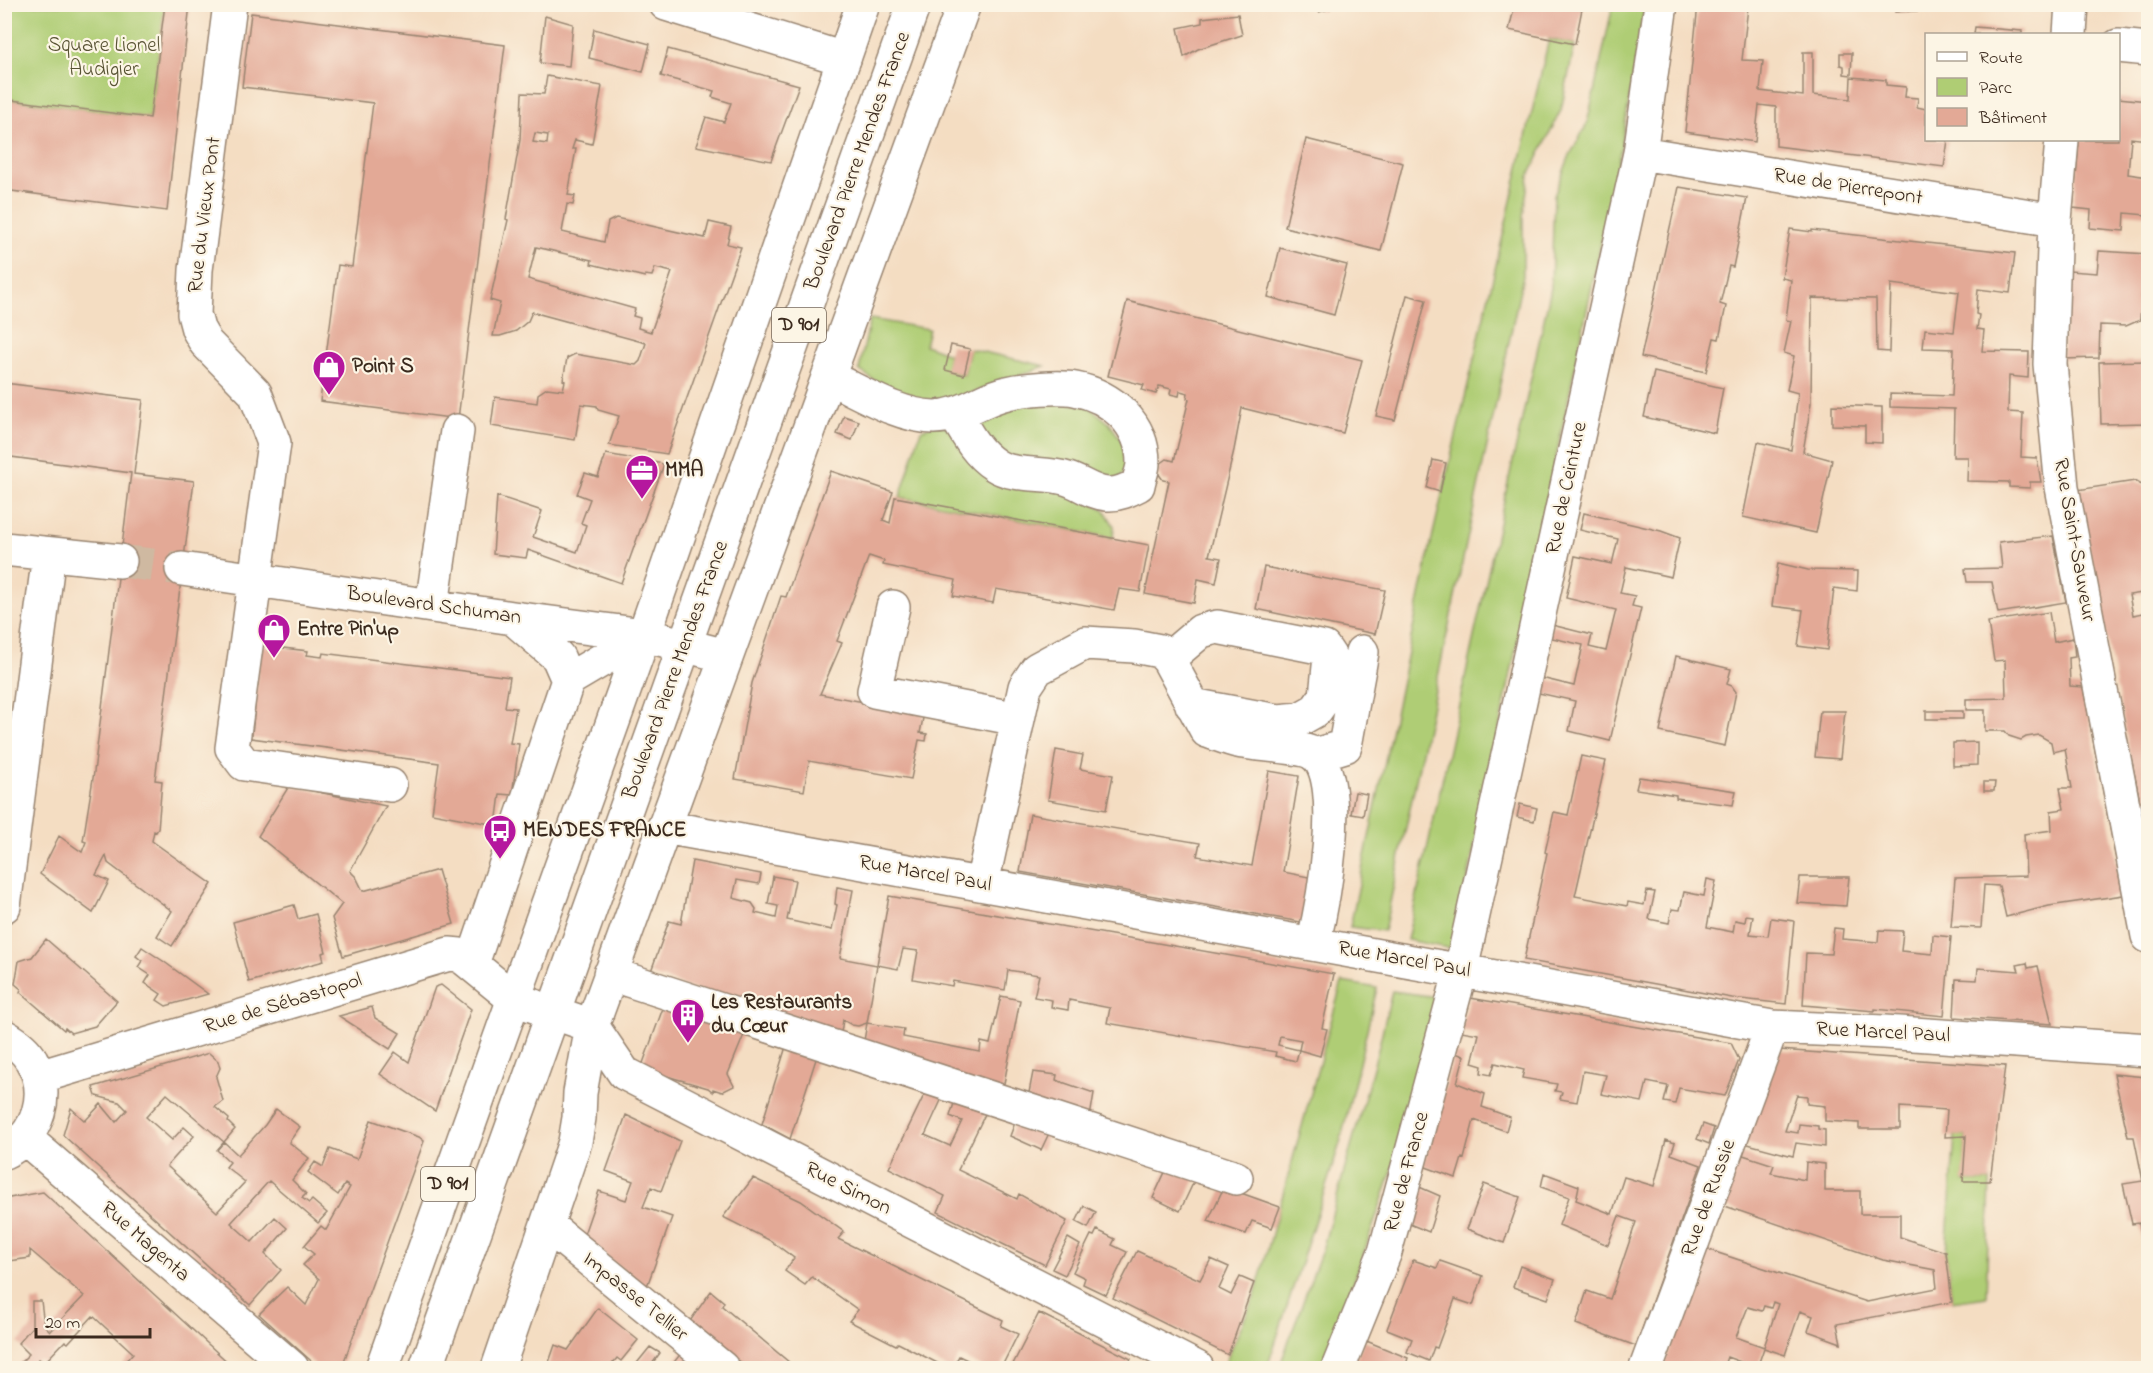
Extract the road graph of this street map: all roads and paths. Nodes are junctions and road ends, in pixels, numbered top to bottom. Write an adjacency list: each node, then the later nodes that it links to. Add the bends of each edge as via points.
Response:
1 (230, 4): 22 (street, Rue du Vieux Pont, via 196,270 194,314 206,343 255,393 274,443)
2 (666, 4): 11 (street)
3 (863, 4): 11 (street, Boulevard Pierre Mendes France / D 901)
4 (914, 4): 27 (street, Boulevard Pierre Mendes France / D 901)
5 (964, 4): 15 (street, Boulevard Pierre Mendes France)
6 (1661, 4): 13 (street, Rue de Ceinture)
7 (2072, 4): 8 (street)
8 (2070, 33)
9 (2120, 46): 10 (street)
10 (2148, 49)
11 (844, 59): 26 (street, Boulevard Pierre Mendes France / D 901)
12 (2062, 141): 14 (street, Rue Saint-Sauveur)
13 (1640, 153): 14 (street, Rue de Pierrepont); 42 (street, Rue de Ceinture)
14 (2055, 220): 39 (street, Rue Saint-Sauveur, via 2050,364 2062,487)
15 (828, 376): 16 (street, via 904,411 936,417); 29 (street, Boulevard Pierre Mendes France)
16 (955, 414): 16 (street, via 1005,393 1029,390 1075,389 1107,400 1127,417 1138,434 1143,464 1138,485 1121,493 1106,494 1068,479 996,466 974,447)
17 (457, 431): 23 (street)
18 (4, 549): 19 (street)
19 (49, 554): 20 (street); 38 (street)
20 (120, 561)
21 (182, 569): 22 (street, Boulevard Schuman)
22 (255, 579): 23 (street, Boulevard Schuman); 35 (street, Rue du Vieux Pont, via 232,748 244,764)
23 (432, 606): 25 (street, Boulevard Schuman)
24 (893, 607): 33 (street, via 874,691)
25 (513, 618): 26 (street, Boulevard Schuman); 31 (street, via 558,657)
26 (644, 634): 27 (street, Boulevard Schuman); 31 (street); 44 (street, Boulevard Pierre Mendes France / D 901)
27 (685, 645): 29 (street, Boulevard Schuman); 45 (street, Boulevard Pierre Mendes France / D 901)
28 (1362, 652): 34 (street, via 1345,746)
29 (726, 656): 36 (street, Boulevard Pierre Mendes France)
30 (1168, 659): 32 (street); 32 (street, via 1201,631 1217,627 1324,648 1330,657 1326,696 1316,710 1300,719 1278,721); 33 (street, via 1160,651 1134,646 1085,644 1037,669 1025,687)
31 (568, 680): 41 (street)
32 (1192, 705): 34 (street, via 1207,731 1238,741)
33 (1017, 719): 37 (street)
34 (1315, 755): 40 (street, via 1331,789 1323,900)
35 (390, 785)
36 (664, 827): 37 (street, Rue Marcel Paul); 43 (street, Boulevard Pierre Mendes France)
37 (982, 884): 40 (street, Rue Marcel Paul)
38 (4, 906)
39 (2148, 936)
40 (1327, 947): 42 (street, Rue Marcel Paul)
41 (472, 964): 44 (street, Rue de Sébastopol); 50 (street, Rue de Sébastopol, via 460,955 449,954)
42 (1461, 970): 47 (street, Rue Marcel Paul); 60 (street, Rue de France, via 1386,1252)
43 (610, 974): 46 (street, Boulevard Pierre Mendes France); 52 (street)
44 (514, 999): 45 (street); 55 (street, Boulevard Pierre Mendes France / D 901)
45 (554, 1011): 46 (street); 56 (street, Boulevard Pierre Mendes France / D 901)
46 (592, 1026): 53 (street, Boulevard Pierre Mendes France, via 575,1142); 59 (street, Rue Simon, via 624,1073)
47 (1772, 1027): 49 (street, Rue Marcel Paul); 61 (street, Rue de Russie)
48 (4, 1036): 50 (street, via 21,1047)
49 (2148, 1050)
50 (39, 1077): 51 (street, via 42,1099 37,1120)
51 (15, 1145): 54 (street, Rue Magenta)
52 (1236, 1178)
53 (548, 1226): 57 (street, Boulevard Pierre Mendes France); 58 (street, Impasse Tellier)
54 (292, 1368)
55 (382, 1368)
56 (426, 1368)
57 (498, 1368)
58 (722, 1368)
59 (1197, 1368)
60 (1338, 1368)
61 (1646, 1368)

